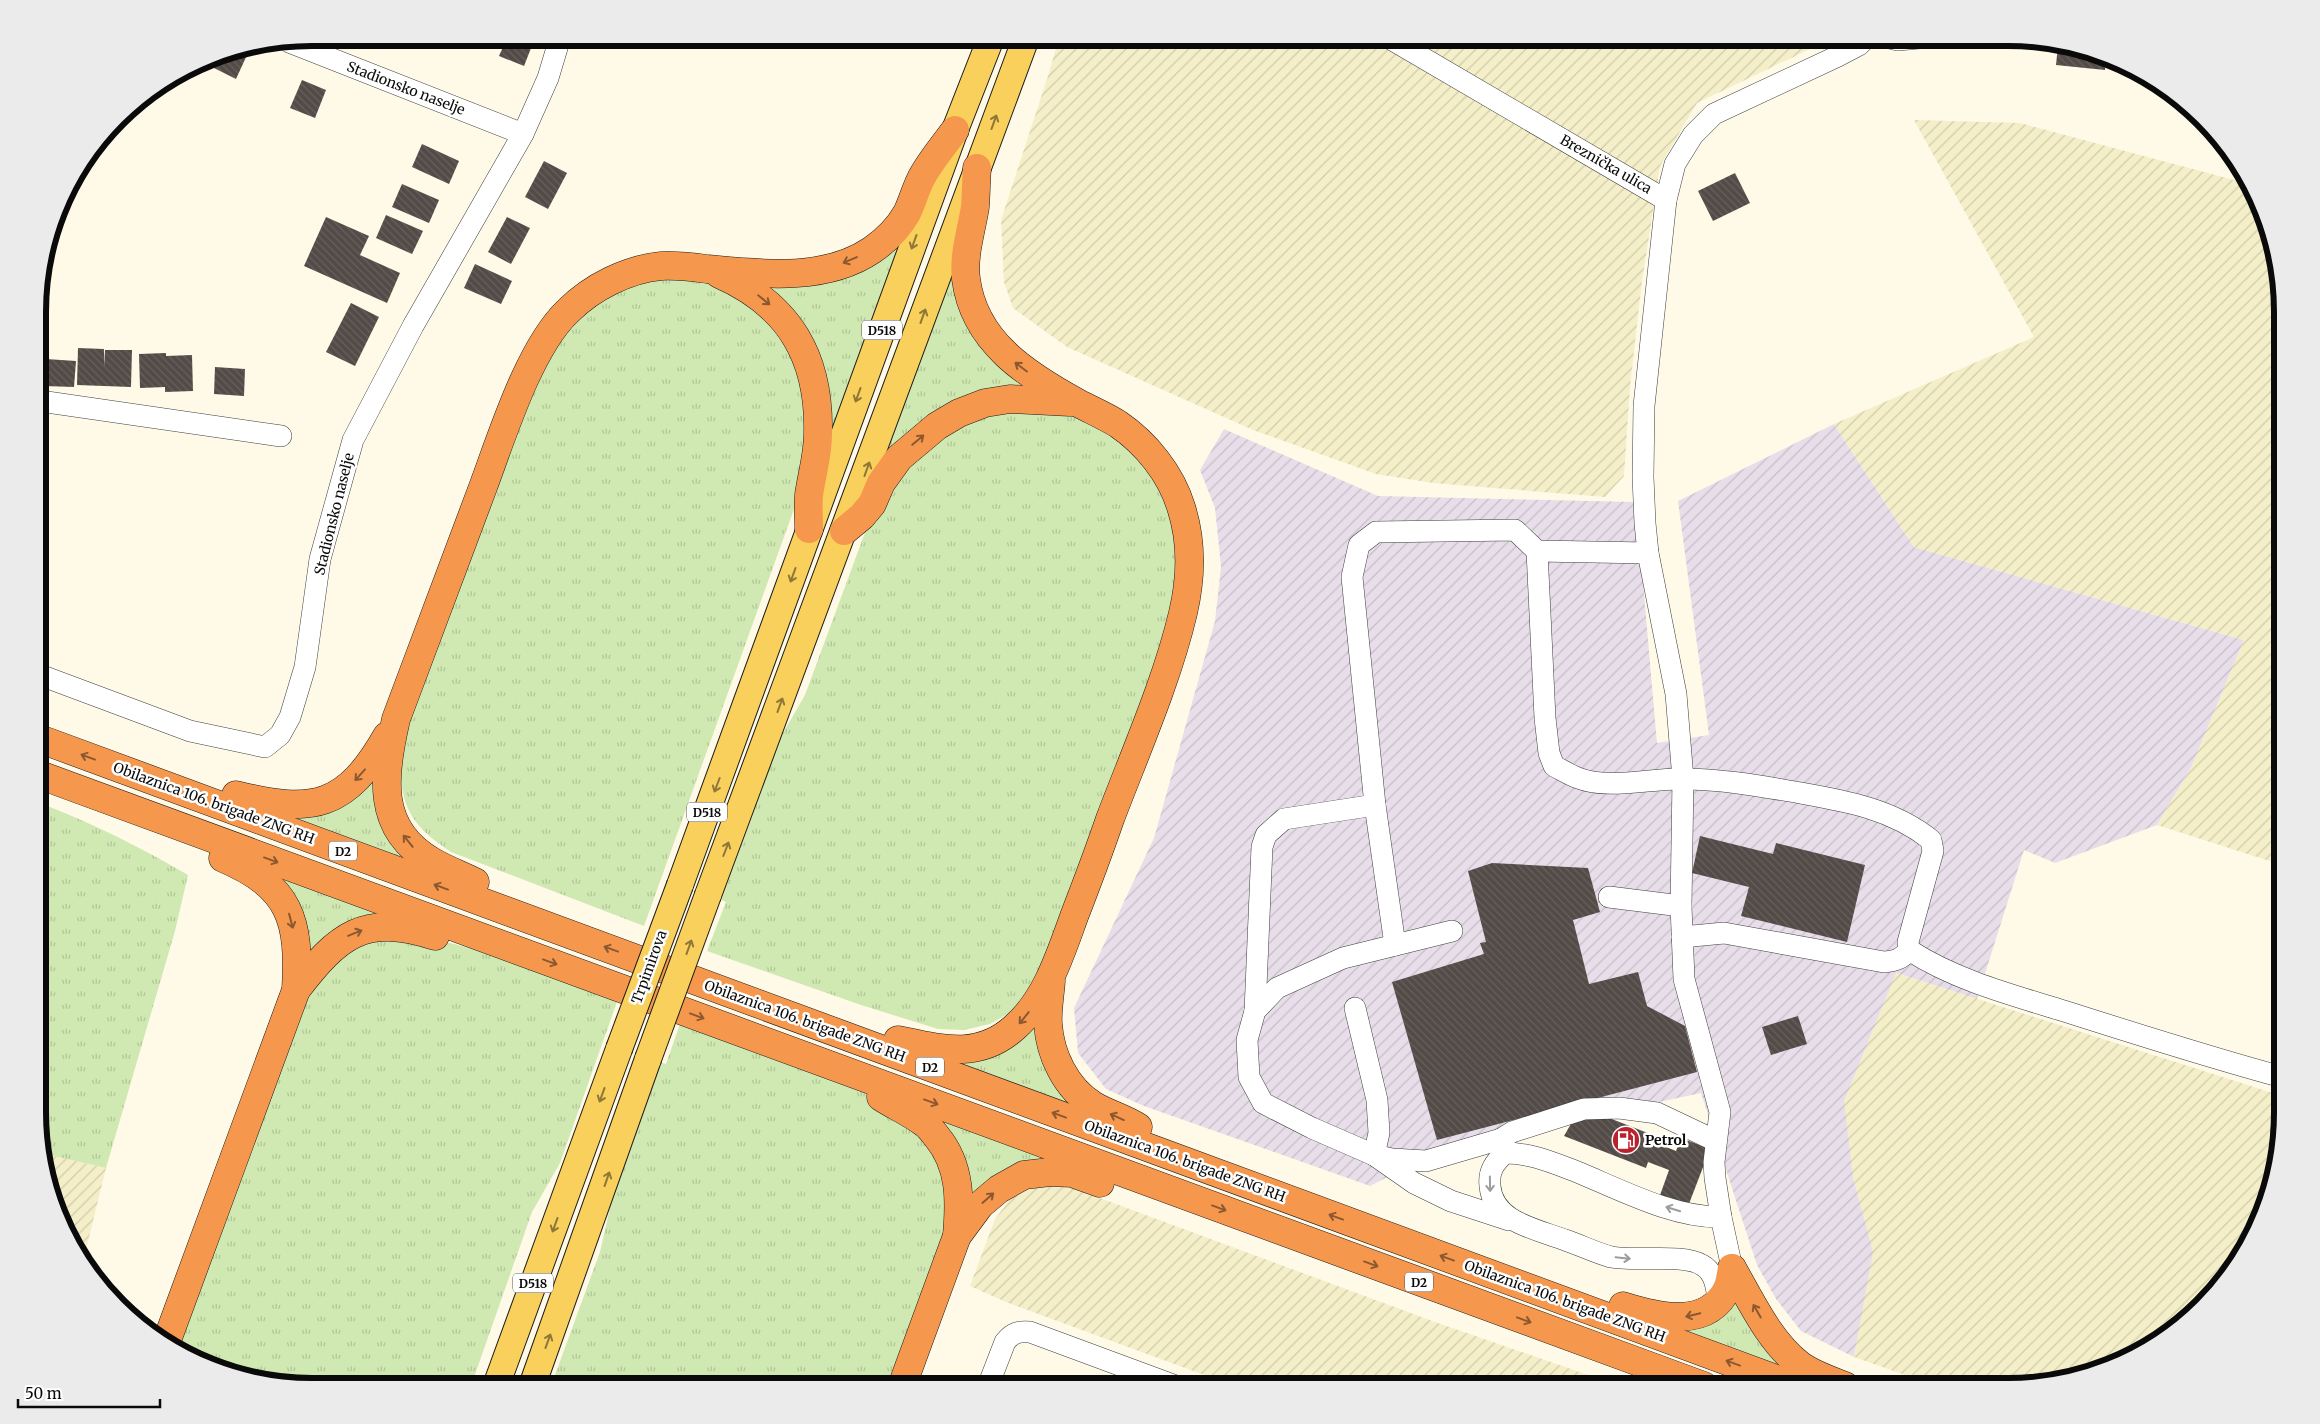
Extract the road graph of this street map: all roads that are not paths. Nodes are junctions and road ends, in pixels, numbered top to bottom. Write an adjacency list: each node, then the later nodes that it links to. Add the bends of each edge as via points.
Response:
1 (322, 46): 8 (street, Stadionsko naselje)
2 (558, 46): 8 (street, Stadionsko naselje, via 548,78)
3 (988, 46): 7 (main road, D518)
4 (1023, 46): 9 (main road, D518, one-way to 4)
5 (1403, 46): 10 (street, Breznička ulica)
6 (1857, 46): 10 (street, Breznička ulica, via 1714,114 1693,135 1675,164)
7 (955, 130): 11 (highway, one-way to 11, via 922,177 906,215 872,250 851,261 800,274); 15 (main road, D518, one-way to 15)
8 (523, 134): 19 (street, Stadionsko naselje, via 352,440 320,559 305,666 290,717 280,735 266,748 190,731)
9 (977, 168): 13 (highway, one-way to 9, via 1022,370 1000,351 971,303 964,260 975,205); 16 (main road, D518, one-way to 9)
10 (1666, 200): 18 (street, via 1644,406 1643,477)
11 (706, 269): 15 (highway, one-way to 15, via 743,285 766,301 800,341 817,396 818,434 809,497); 20 (highway, via 660,266 606,283 567,312 549,335 526,377 495,454)
12 (46, 402): 14 (street)
13 (1077, 402): 16 (highway, one-way to 13, via 872,504 899,458 937,426 959,413 1010,399); 35 (highway, via 1117,423 1156,459 1181,506 1188,534 1189,560 1183,614 1158,693)
14 (282, 436)
15 (809, 529): 54 (main road, Trpimirova / D518, one-way to 54, bridge)
16 (844, 531): 55 (main road, D518, one-way to 16, bridge, via 648,1059)
17 (1537, 551): 18 (street); 23 (street, via 1545,718 1549,753 1554,766 1578,779 1599,783); 25 (street, via 1515,530 1376,532 1359,545 1352,577)
18 (1648, 553): 23 (street, via 1676,694)
19 (46, 677)
20 (396, 719): 24 (highway, one-way to 24, via 373,760 358,779 340,793 320,801 274,804 198,787); 29 (highway, one-way to 20, via 486,888 432,862 411,846 397,827 385,786 386,762)
21 (46, 741): 24 (highway, Obilaznica 106. brigade ZNG RH / D2, one-way to 21)
22 (46, 778): 26 (highway, D2)
23 (1684, 779): 28 (street); 34 (street, via 1748,784 1848,801 1896,817 1917,829 1931,840 1933,852 1908,942)
24 (167, 785): 29 (highway, Obilaznica 106. brigade ZNG RH / D2, one-way to 24)
25 (1376, 805): 33 (street); 38 (street, via 1284,820 1266,835 1262,847)
26 (159, 819): 32 (highway, D2, one-way to 32); 36 (highway, one-way to 36, via 204,850 248,868 275,891 290,913 298,954)
27 (1609, 896): 28 (street)
28 (1681, 906): 31 (street)
29 (520, 916): 39 (highway, Obilaznica 106. brigade ZNG RH / D2, one-way to 29)
30 (1452, 931): 33 (street)
31 (1682, 936): 34 (street, via 1724,933 1884,962 1903,957); 42 (street, via 1684,979 1720,1112)
32 (504, 945): 36 (highway, one-way to 32, via 334,946 352,933 371,928 415,929 436,936); 40 (highway, D2, one-way to 40)
33 (1395, 945): 38 (street, via 1343,958 1276,988)
34 (1909, 950): 41 (street, via 1929,963 1964,978 2202,1055)
35 (1051, 977): 39 (highway, one-way to 39, via 1016,1027 995,1042 969,1049 944,1050 881,1036); 45 (highway, one-way to 35, via 1157,1138 1104,1111 1077,1092 1052,1050 1047,1023)
36 (296, 990): 53 (highway)
37 (1355, 1008): 44 (street, via 1377,1100 1379,1133)
38 (1255, 1010): 44 (street, via 1247,1040 1249,1077 1263,1103)
39 (841, 1034): 45 (highway, Obilaznica 106. brigade ZNG RH / D2, one-way to 39)
40 (836, 1067): 46 (highway, D2, one-way to 46); 49 (highway, via 926,1124 944,1145 952,1162 960,1201)
41 (2274, 1075)
42 (1716, 1141): 43 (street, via 1658,1113 1619,1108 1584,1109 1512,1132); 47 (street, via 1715,1170)
43 (1503, 1146): 44 (street, via 1426,1161); 47 (street, one-way to 43, via 1692,1214 1644,1200 1544,1159); 48 (street, one-way to 48, via 1489,1179 1491,1198 1501,1212)
44 (1374, 1155): 48 (street, via 1414,1183 1443,1197)
45 (1187, 1162): 51 (highway, Obilaznica 106. brigade ZNG RH / D2, one-way to 45)
46 (1173, 1192): 49 (highway, one-way to 46, via 980,1205 999,1189 1024,1175 1072,1173 1114,1187 1143,1192); 59 (highway, D2, one-way to 59)
47 (1721, 1217): 50 (street)
48 (1519, 1223): 52 (street, one-way to 52, via 1612,1257 1685,1260 1702,1264 1711,1273 1717,1287)
49 (957, 1236): 56 (highway)
50 (1732, 1268): 52 (highway, via 1728,1287); 61 (highway, one-way to 50, via 1801,1366 1782,1348 1760,1318)
51 (1542, 1293): 52 (highway, one-way to 51, via 1706,1312 1690,1317 1667,1317 1595,1298); 60 (highway, Obilaznica 106. brigade ZNG RH / D2, one-way to 51)
52 (1718, 1302)
53 (169, 1336)
54 (499, 1378)
55 (535, 1378)
56 (905, 1378)
57 (991, 1378): 58 (street, via 1005,1342 1019,1331 1030,1332)
58 (1154, 1378)
59 (1682, 1378)
60 (1773, 1378)
61 (1827, 1378)

